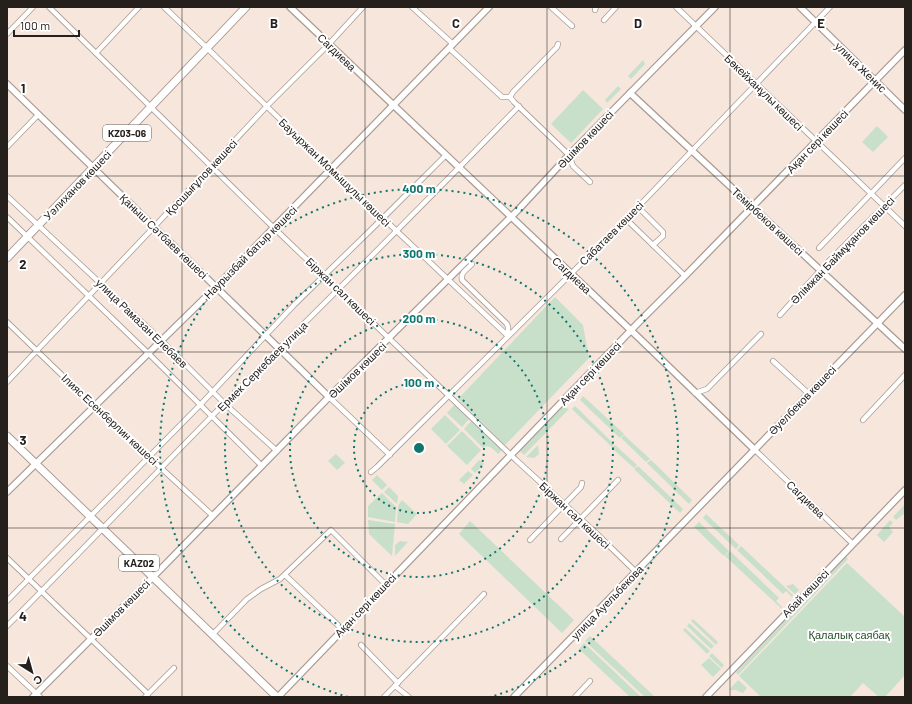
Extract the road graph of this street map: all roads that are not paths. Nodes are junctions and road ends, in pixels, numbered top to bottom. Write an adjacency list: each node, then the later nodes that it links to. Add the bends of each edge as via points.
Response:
1 (33, 7): 20 (street)
2 (49, 7): 26 (street, Біржан сал көшесі)
3 (139, 7): 26 (street)
4 (164, 7): 24 (street, Бауыржан Момышұлы көшесі)
5 (246, 7): 24 (main road, Уәлиханов көшесі / KZ03-06)
6 (290, 7): 21 (street, Сагдиева)
7 (363, 7): 21 (street, Қосшығұлов көшесі)
8 (412, 7): 23 (street)
9 (489, 7): 23 (street, Наурызбай батыр көшесі)
10 (551, 7): 18 (street)
11 (616, 7): 16 (street)
12 (676, 7): 19 (street, Бөкейханұлы көшесі)
13 (714, 7): 19 (street, Әшімов көшесі)
14 (800, 7): 17 (street, улица Женис)
15 (830, 7): 17 (street, Сабатаев көшесі)
16 (604, 20)
17 (815, 22): 27 (street, улица Женис); 29 (street, Сабатаев көшесі)
18 (572, 26)
19 (696, 26): 29 (street, Бөкейханұлы көшесі); 30 (street, Әшімов көшесі)
20 (7, 34)
21 (329, 44): 32 (street, Қосшығұлов көшесі); 33 (street, Сагдиева)
22 (558, 44): 31 (street)
23 (451, 46): 31 (street, via 502,98); 33 (street, Наурызбай батыр көшесі)
24 (208, 48): 32 (street, Бауыржан Момышұлы көшесі); 35 (main road, Уәлиханов көшесі / KZ03-06)
25 (905, 50): 27 (street, Ақан сері көшесі)
26 (96, 53): 35 (street, Біржан сал көшесі)
27 (875, 81): 36 (street, улица Женис); 38 (street, Ақан сері көшесі)
28 (7, 84): 37 (street, Қаныш Сәтбаев көшесі)
29 (757, 84): 38 (street, Бөкейханұлы көшесі); 40 (street, Сабатаев көшесі)
30 (630, 93): 40 (street, Темірбеков көшесі); 42 (street, Әшімов көшесі)
31 (510, 97): 34 (street)
32 (267, 106): 44 (street, Қосшығұлов көшесі); 47 (street, Бауыржан Момышұлы көшесі)
33 (394, 106): 41 (street, Сагдиева); 47 (street, Наурызбай батыр көшесі)
34 (518, 106): 42 (street); 45 (street, Ермек Серкебаев улица)
35 (151, 108): 44 (street, Біржан сал көшесі); 46 (main road, Уәлиханов көшесі / KZ03-06)
36 (905, 110)
37 (38, 115): 39 (street); 46 (street, Қаныш Сәтбаев көшесі)
38 (816, 141): 50 (street, Бөкейханұлы көшесі); 54 (street, Ақан сері көшесі)
39 (7, 147)
40 (692, 151): 53 (street, Сабатаев көшесі); 54 (street, Темірбеков көшесі)
41 (446, 155): 45 (street, Сагдиева); 57 (street, Ермек Серкебаев улица)
42 (569, 155): 48 (street, via 574,166); 56 (street, Әшімов көшесі)
43 (905, 158): 50 (street, Әлімжан Баймұқанов көшесі)
44 (211, 166): 61 (street, Қосшығұлов көшесі); 62 (street, Біржан сал көшесі)
45 (459, 167): 56 (street, Сагдиева); 63 (street, Ермек Серкебаев улица)
46 (94, 169): 59 (main road, Уәлиханов көшесі / KZ03-06); 61 (street, Қаныш Сәтбаев көшесі)
47 (332, 170): 57 (street, Бауыржан Момышұлы көшесі); 62 (street, Наурызбай батыр көшесі)
48 (590, 182)
49 (905, 185): 52 (street, Әлімжан Баймұқанов көшесі)
50 (871, 194): 52 (street, Бөкейханұлы көшесі); 66 (street, Әлімжан Баймұқанов көшесі)
51 (7, 196): 59 (street, улица Рамазан Елебаев)
52 (884, 206): 60 (street, Бөкейханұлы көшесі); 69 (street, Әлімжан Баймұқанов көшесі)
53 (638, 207): 58 (street, Сабатаев көшесі); 65 (street, via 663,232 663,236)
54 (753, 207): 69 (street, Темірбеков көшесі); 72 (street, Ақан сері көшесі)
55 (7, 217): 64 (street, улица Рамазан Елебаев)
56 (511, 217): 68 (street, Әшімов көшесі); 70 (street, Сагдиева)
57 (383, 218): 63 (street, Бауыржан Момышұлы көшесі); 71 (street, Ермек Серкебаев улица)
58 (626, 219): 65 (street); 70 (street, Сабатаев көшесі)
59 (39, 226): 64 (main road, Уәлиханов көшесі / KZ03-06); 74 (street, улица Рамазан Елебаев)
60 (905, 226)
61 (154, 227): 74 (street, Қосшығұлов көшесі); 75 (street, Қаныш Сәтбаев көшесі)
62 (274, 228): 71 (street, Біржан сал көшесі); 75 (street, Наурызбай батыр көшесі)
63 (397, 230): 73 (street, Бауыржан Момышұлы көшесі); 76 (street, Ермек Серкебаев улица)
64 (28, 237): 67 (main road, Уәлиханов көшесі / KZ03-06); 78 (street, улица Рамазан Елебаев)
65 (653, 245): 72 (street)
66 (819, 248)
67 (7, 258)
68 (468, 259): 73 (street, Әшімов көшесі); 85 (street, via 472,264 462,273 462,280 507,324)
69 (821, 271): 79 (street, Әлімжан Баймұқанов көшесі); 81 (street, Темірбеков көшесі)
70 (571, 273): 82 (street, Сагдиева); 85 (street, Сабатаев көшесі)
71 (324, 276): 76 (street, Біржан сал көшесі); 84 (street, Ермек Серкебаев улица)
72 (685, 276): 82 (street, Ақан сері көшесі)
73 (448, 278): 85 (street, Бауыржан Момышұлы көшесі); 86 (street, Әшімов көшесі)
74 (101, 283): 78 (street, Қосшығұлов көшесі); 87 (street, улица Рамазан Елебаев)
75 (216, 287): 84 (street, Қаныш Сәтбаев көшесі); 87 (street, Наурызбай батыр көшесі)
76 (338, 289): 86 (street, Біржан сал көшесі); 88 (street, Ермек Серкебаев улица)
77 (905, 295): 81 (street, Әуелбеков көшесі)
78 (89, 296): 89 (street, Қосшығұлов көшесі); 91 (street, улица Рамазан Елебаев)
79 (780, 315)
80 (7, 322): 89 (street, Ілияс Есенберлин көшесі)
81 (877, 324): 90 (street, Темірбеков көшесі); 97 (street, Әуелбеков көшесі)
82 (631, 330): 96 (street, Сагдиева); 109 (street, Ақан сері көшесі)
83 (761, 334): 96 (street, via 707,390)
84 (266, 336): 88 (street, Қаныш Сәтбаев көшесі); 95 (street, Ермек Серкебаев улица)
85 (508, 336): 98 (street, Сабатаев көшесі)
86 (390, 338): 98 (street, Біржан сал көшесі); 99 (street, Әшімов көшесі)
87 (161, 340): 91 (street, Наурызбай батыр көшесі); 95 (street, улица Рамазан Елебаев)
88 (280, 349): 99 (street, Қаныш Сәтбаев көшесі); 101 (street, Ермек Серкебаев улица)
89 (37, 350): 94 (street, Қосшығұлов көшесі); 102 (street, Ілияс Есенберлин көшесі)
90 (905, 350)
91 (148, 353): 100 (street, улица Рамазан Елебаев); 102 (street, Наурызбай батыр көшесі)
92 (773, 361): 97 (street)
93 (905, 375): 104 (street)
94 (7, 382)
95 (212, 391): 100 (street, Ермек Серкебаев улица); 101 (street, улица Рамазан Елебаев)
96 (695, 393): 106 (street, Сагдиева)
97 (809, 394): 106 (street, Әуелбеков көшесі)
98 (449, 395): 108 (street, Сабатаев көшесі); 109 (street, Біржан сал көшесі)
99 (329, 397): 107 (street, Әшімов көшесі); 108 (street, Қаныш Сәтбаев көшесі)
100 (201, 404): 103 (street, улица Рамазан Елебаев); 110 (street, Ермек Серкебаев улица)
101 (225, 404): 103 (street, Ермек Серкебаев улица); 107 (street, улица Рамазан Елебаев)
102 (94, 406): 110 (street, Ілияс Есенберлин көшесі); 111 (street, Наурызбай батыр көшесі)
103 (213, 416): 112 (street, улица Рамазан Елебаев); 113 (street, Ермек Серкебаев улица)
104 (863, 420)
105 (7, 436): 111 (main road, KАZ02)
106 (755, 450): 120 (street, Әуелбеков көшесі); 127 (street, Сагдиева)
107 (277, 451): 112 (street, Әшімов көшесі)
108 (390, 455): 114 (street, Сабатаев көшесі)
109 (511, 455): 119 (street, Біржан сал көшесі); 133 (street, Ақан сері көшесі)
110 (149, 457): 113 (street, Ілияс Есенберлин көшесі); 121 (street, Ермек Серкебаев улица)
111 (35, 464): 118 (street, Наурызбай батыр көшесі); 121 (main road, KАZ02)
112 (262, 466): 122 (street, Әшімов көшесі)
113 (162, 468): 122 (street, Ілияс Есенберлин көшесі); 124 (street, Ермек Серкебаев улица)
114 (371, 472)
115 (618, 480): 123 (street)
116 (582, 483): 119 (street)
117 (905, 490): 127 (street, Абай көшесі)
118 (7, 492)
119 (565, 504): 123 (street, Біржан сал көшесі); 126 (street)
120 (700, 506): 129 (street, улица Ауельбекова)
121 (91, 516): 124 (main road, KАZ02); 132 (street, Ермек Серкебаев улица)
122 (213, 516): 131 (street, Әшімов көшесі)
123 (580, 519): 125 (street); 129 (street, Біржан сал көшесі)
124 (104, 529): 131 (main road, KАZ02); 134 (street, Ермек Серкебаев улица)
125 (561, 539)
126 (530, 540)
127 (853, 544): 153 (street, Абай көшесі)
128 (7, 558): 132 (street)
129 (636, 572): 151 (street, улица Ауельбекова)
130 (285, 575): 133 (street, via 331,530); 138 (street); 139 (street, via 247,599)
131 (153, 576): 139 (main road, KАZ02); 140 (street, Әшімов көшесі)
132 (30, 578): 134 (street); 136 (street, Ермек Серкебаев улица)
133 (385, 584): 138 (street, Ақан сері көшесі)
134 (43, 591): 137 (street, Ермек Серкебаев улица); 140 (street)
135 (484, 594): 145 (street)
136 (7, 601)
137 (7, 626)
138 (342, 629): 148 (street, Ақан сері көшесі)
139 (213, 634): 148 (main road, KАZ02)
140 (91, 638): 146 (street); 147 (street, Әшімов көшесі)
141 (361, 645): 145 (street)
142 (7, 666): 147 (street)
143 (174, 668): 146 (street)
144 (590, 681): 152 (street)
145 (397, 684): 149 (street); 150 (street)
146 (147, 695)
147 (37, 696)
148 (277, 697)
149 (384, 697)
150 (409, 697)
151 (514, 697)
152 (575, 697)
153 (706, 697)

